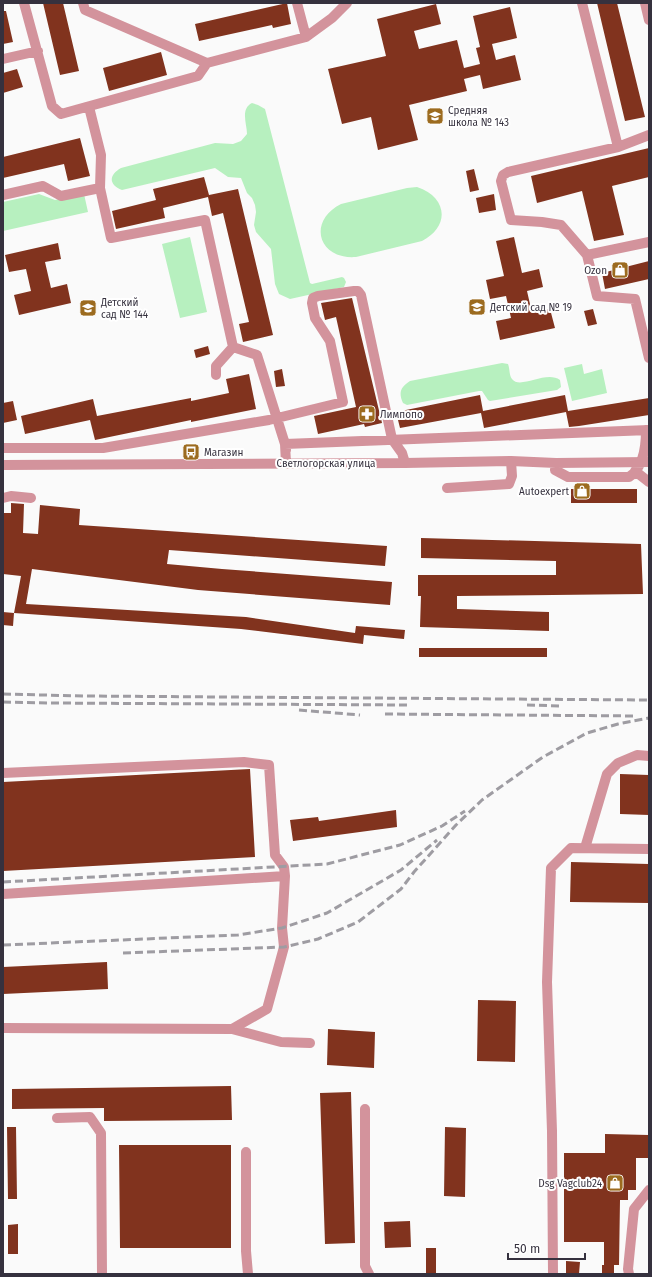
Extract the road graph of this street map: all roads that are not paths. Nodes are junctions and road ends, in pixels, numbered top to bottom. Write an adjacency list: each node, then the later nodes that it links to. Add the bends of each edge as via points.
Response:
1 (24, 3): 9 (street)
2 (83, 3): 11 (street, via 85,10)
3 (297, 3): 8 (street)
4 (347, 3): 8 (street)
5 (582, 3): 14 (street)
6 (645, 3): 7 (street)
7 (649, 20)
8 (306, 37): 11 (street)
9 (38, 51): 10 (street); 12 (street, via 52,106 61,114)
10 (3, 59)
11 (207, 63): 12 (street, via 198,76)
12 (89, 107): 15 (street, via 101,155)
13 (649, 135): 14 (street)
14 (618, 148): 18 (street, via 508,172 501,180 511,220 561,225)
15 (100, 188): 16 (street, via 61,196 43,186); 19 (street, via 111,238 205,220)
16 (3, 195)
17 (649, 242): 18 (street)
18 (587, 255): 20 (street, via 597,296 634,299)
19 (233, 348): 21 (street, via 216,366); 22 (street, via 257,355)
20 (649, 358)
21 (216, 376)
22 (278, 418): 24 (street, via 344,402 330,341 315,318 312,303 313,298 318,296 358,291 361,294); 25 (street); 27 (street)
23 (648, 430): 24 (street); 34 (street)
24 (392, 439): 25 (street); 29 (street, via 402,453)
25 (285, 444): 32 (street)
26 (3, 448): 27 (street)
27 (103, 448): 31 (street)
28 (511, 461): 29 (street, Светлогорская улица); 30 (street, Светлогорская улица); 36 (street, via 512,476 509,484)
29 (405, 463): 32 (street, Светлогорская улица)
30 (556, 463): 34 (street, Светлогорская улица); 34 (street, via 555,470 568,477 629,477)
31 (102, 464): 32 (street, Светлогорская улица); 33 (street, Светлогорская улица)
32 (286, 464)
33 (3, 465)
34 (642, 465): 35 (street)
35 (649, 482)
36 (447, 488)
37 (3, 498): 38 (street)
38 (31, 498)
39 (649, 756): 41 (street, via 637,755 618,763 607,774)
40 (3, 773): 43 (street, via 244,762 269,765 275,855 284,867)
41 (585, 848): 42 (street); 55 (street, via 571,848 551,868 547,982)
42 (649, 849)
43 (285, 876): 44 (street); 46 (street, via 282,928 284,947 267,1009)
44 (3, 894)
45 (3, 1028): 46 (street)
46 (232, 1028): 47 (street, via 281,1042)
47 (310, 1043)
48 (365, 1109): 54 (street, via 365,1266)
49 (57, 1118): 52 (street, via 90,1117 101,1133)
50 (246, 1152): 53 (street)
51 (649, 1190): 56 (street, via 634,1209)
52 (102, 1274)
53 (248, 1274)
54 (369, 1274)
55 (553, 1274)
56 (629, 1274)

